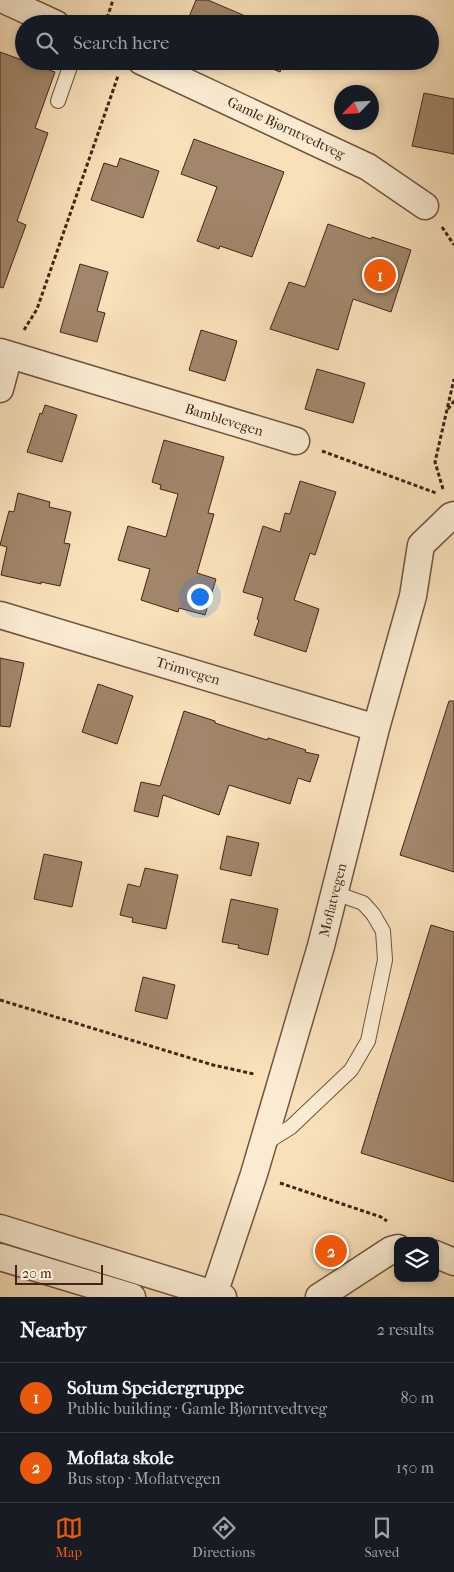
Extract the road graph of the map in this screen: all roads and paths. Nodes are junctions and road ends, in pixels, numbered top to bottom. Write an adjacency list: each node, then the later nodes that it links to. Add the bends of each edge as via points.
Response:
1 (4, 0): 3 (street)
2 (113, 0): 4 (path)
3 (36, 15)
4 (108, 15)
5 (69, 70): 8 (lane)
6 (129, 70): 10 (path, via 37,309)
7 (140, 70): 9 (street, Gamle Bjørntvedtveg, via 368,168)
8 (58, 101)
9 (424, 206)
10 (4, 353): 12 (street); 15 (street, Bamblevegen)
11 (454, 379): 14 (path)
12 (0, 389)
13 (454, 401): 14 (path)
14 (448, 409): 16 (path, via 435,462)
15 (296, 441): 16 (path)
16 (450, 506): 18 (street, Moflatvegen, via 451,516 421,545 413,596)
17 (0, 615): 18 (street, Trimvegen)
18 (376, 728): 19 (street, Moflatvegen)
19 (335, 893): 22 (street, Moflatvegen); 22 (lane, via 363,903 383,931 386,960 368,1041 351,1070 291,1127)
20 (0, 1000): 21 (path, via 214,1065)
21 (258, 1075)
22 (263, 1144): 30 (street, Moflatvegen)
23 (276, 1182): 25 (path, via 386,1219)
24 (0, 1228): 30 (street, Moflatvegen)
25 (394, 1242)
26 (394, 1249): 32 (street)
27 (439, 1256): 29 (street)
28 (0, 1257): 31 (street)
29 (454, 1262)
30 (217, 1296)
31 (132, 1297)
32 (319, 1297)

